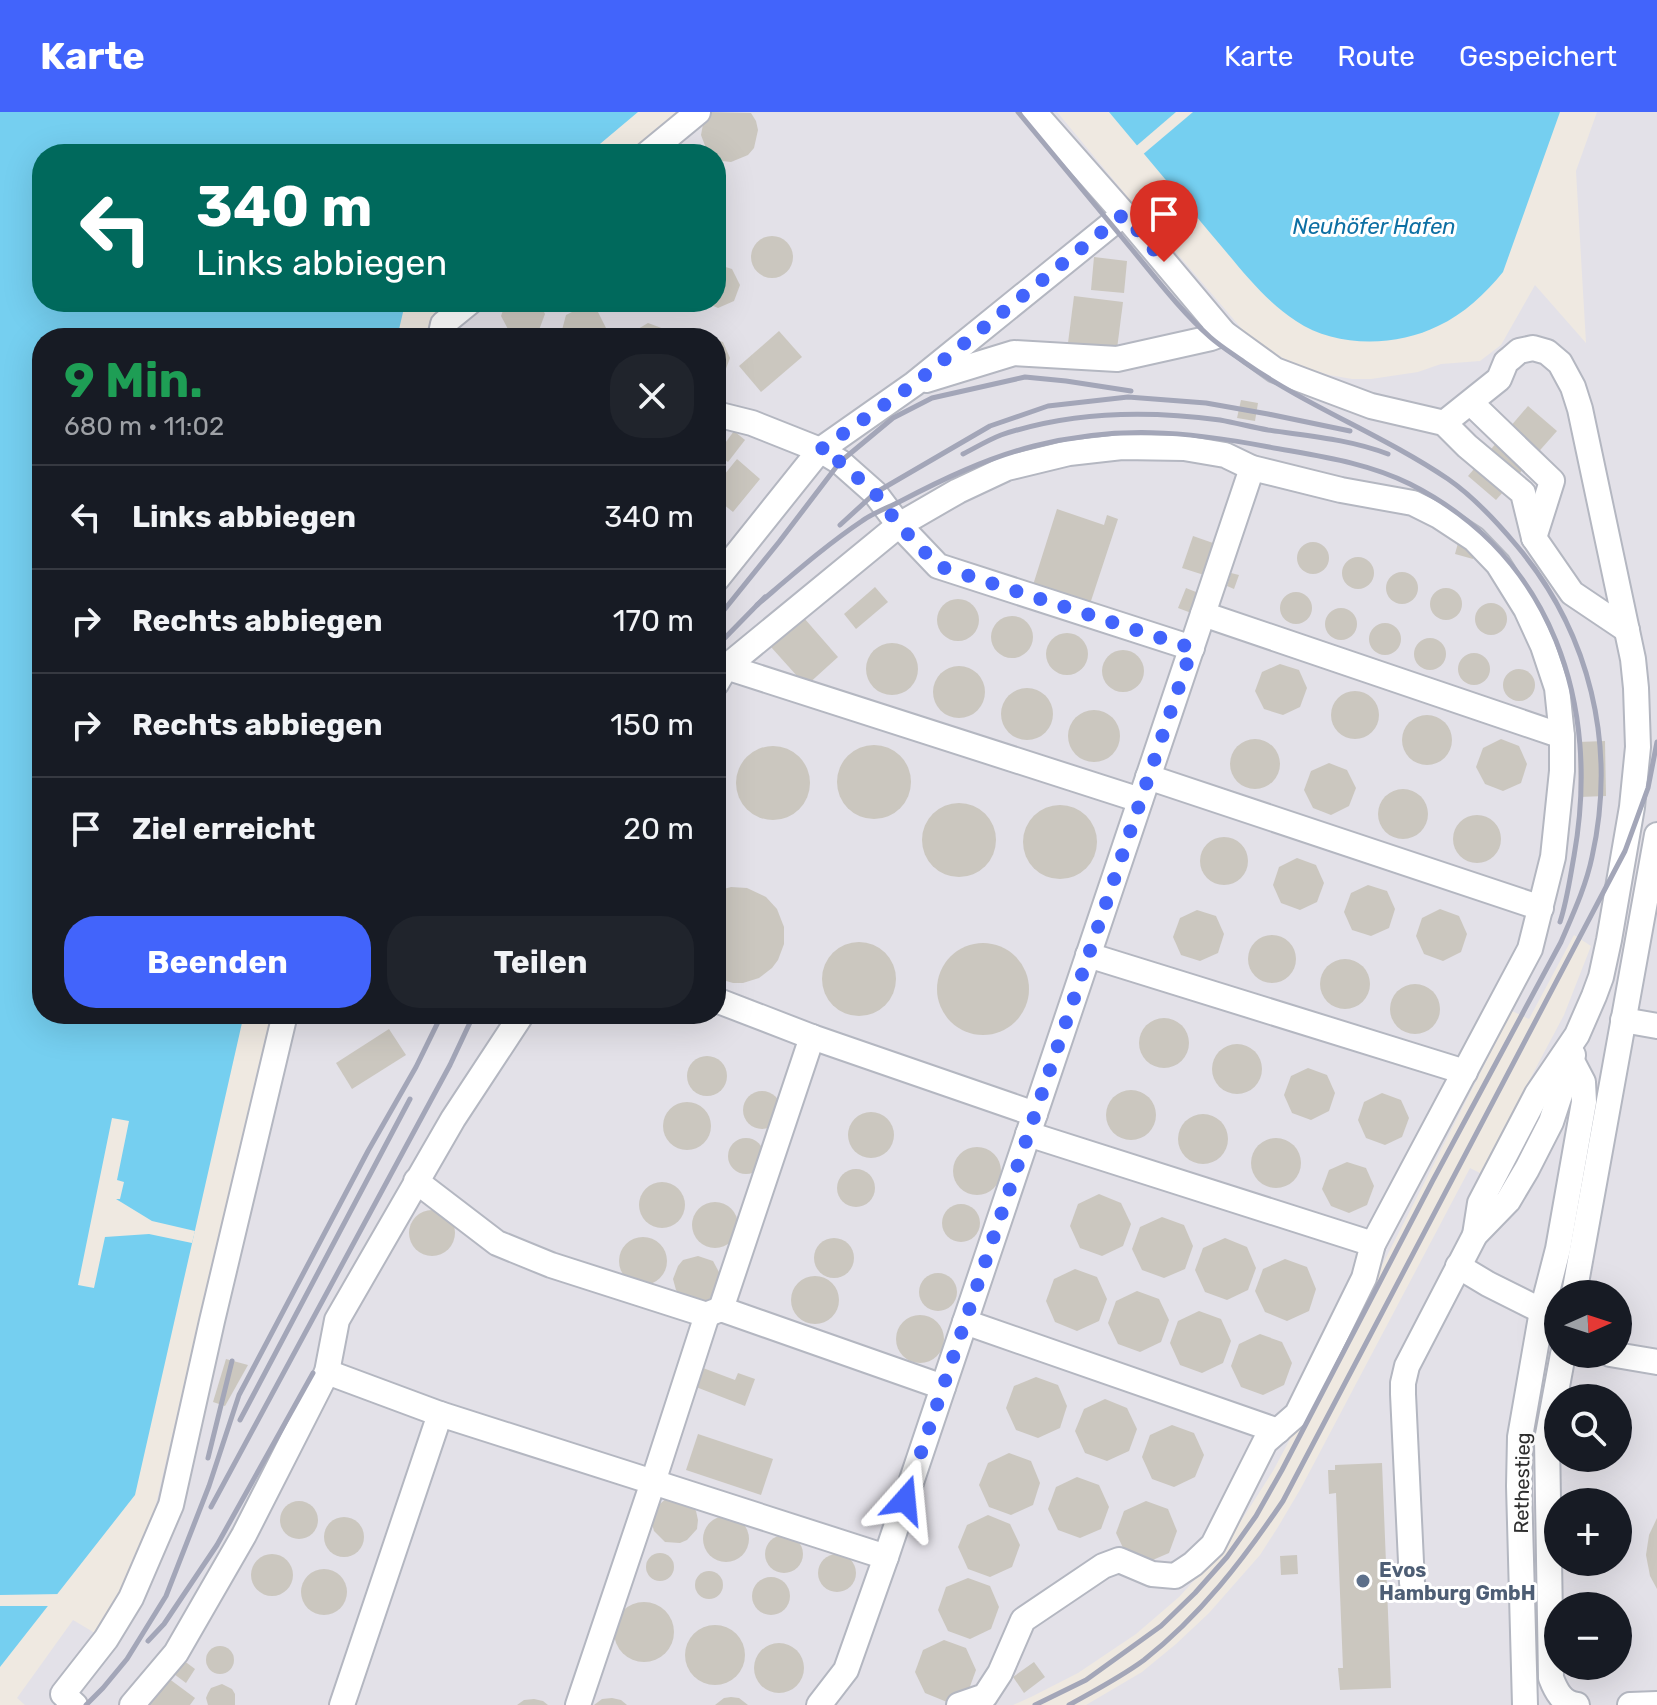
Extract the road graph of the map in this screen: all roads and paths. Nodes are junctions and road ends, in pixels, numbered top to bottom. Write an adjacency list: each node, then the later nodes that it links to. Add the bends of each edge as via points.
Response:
1 (698, 112): 3 (street)
2 (1034, 112): 4 (street)
3 (659, 144)
4 (1124, 214): 7 (street); 8 (street)
5 (458, 312): 6 (street)
6 (442, 328)
7 (1224, 333): 8 (street, via 1117,359 1014,353); 11 (street, via 1275,370 1371,406)
8 (914, 384): 12 (street)
9 (1471, 403): 11 (street); 15 (street, via 1552,481); 18 (street, via 1499,379 1537,360 1553,358 1560,363 1580,409)
10 (726, 416): 12 (street)
11 (1444, 423): 15 (street, via 1523,493)
12 (820, 450): 14 (street, via 875,493); 16 (street)
13 (1252, 468): 14 (street, via 1225,455 1184,448 1069,453 1007,468); 17 (street); 22 (street, via 1413,503 1474,539 1498,564 1543,646 1557,688)
14 (899, 525): 19 (street, via 938,566); 20 (street)
15 (1534, 538): 18 (street, via 1572,593)
16 (726, 568)
17 (1203, 614): 19 (street); 22 (street)
18 (1627, 630): 33 (street, via 1637,711 1632,807 1601,977)
19 (1192, 648): 23 (street)
20 (726, 672)
21 (726, 677): 24 (street)
22 (1562, 736): 26 (street, via 1553,857)
23 (1148, 777): 24 (street); 26 (street)
24 (1140, 800): 27 (street)
25 (1657, 835): 29 (street)
26 (1541, 908): 36 (street, via 1530,949)
27 (1088, 955): 36 (street); 37 (street)
28 (726, 1004): 34 (street)
29 (1623, 1020): 32 (street); 42 (street)
30 (286, 1024): 57 (street, via 171,1505 131,1598 63,1694)
31 (515, 1024): 38 (street)
32 (1657, 1026)
33 (1577, 1035): 35 (street); 39 (street, via 1537,1094 1480,1203)
34 (812, 1037): 37 (street); 44 (street)
35 (1572, 1061): 39 (street, via 1551,1122 1521,1181); 43 (street, Rethestieg, via 1583,1082 1584,1102)
36 (1465, 1072): 40 (street)
37 (1032, 1124): 40 (street); 45 (street)
38 (416, 1181): 44 (street, via 497,1243 551,1265); 49 (street, via 337,1320)
39 (1475, 1235): 41 (street)
40 (1373, 1244): 52 (street, via 1364,1278 1297,1414)
41 (1458, 1266): 43 (street); 55 (street, via 1411,1356 1403,1383)
42 (1577, 1280)
43 (1542, 1311): 63 (street, Rethestieg, via 1519,1459)
44 (714, 1312): 50 (street); 53 (street)
45 (965, 1322): 50 (street); 52 (street)
46 (1632, 1358): 47 (street)
47 (1657, 1362)
48 (1560, 1368): 64 (street, via 1547,1440 1551,1678 1557,1693)
49 (327, 1372): 51 (street); 58 (street, via 244,1535 176,1653)
50 (943, 1387): 54 (street)
51 (440, 1414): 53 (street); 59 (street)
52 (1278, 1431): 62 (street, via 1265,1442 1213,1545 1193,1564 1175,1576 1152,1574 1119,1560 1103,1566 1023,1620 985,1696)
53 (653, 1482): 54 (street); 60 (street)
54 (886, 1557): 61 (street, via 846,1670)
55 (1412, 1583)
56 (1657, 1704): 65 (street)
57 (75, 1705)
58 (132, 1705)
59 (342, 1705)
60 (578, 1705)
61 (819, 1705)
62 (959, 1705)
63 (1525, 1705)
64 (1577, 1705)
65 (1630, 1705)

